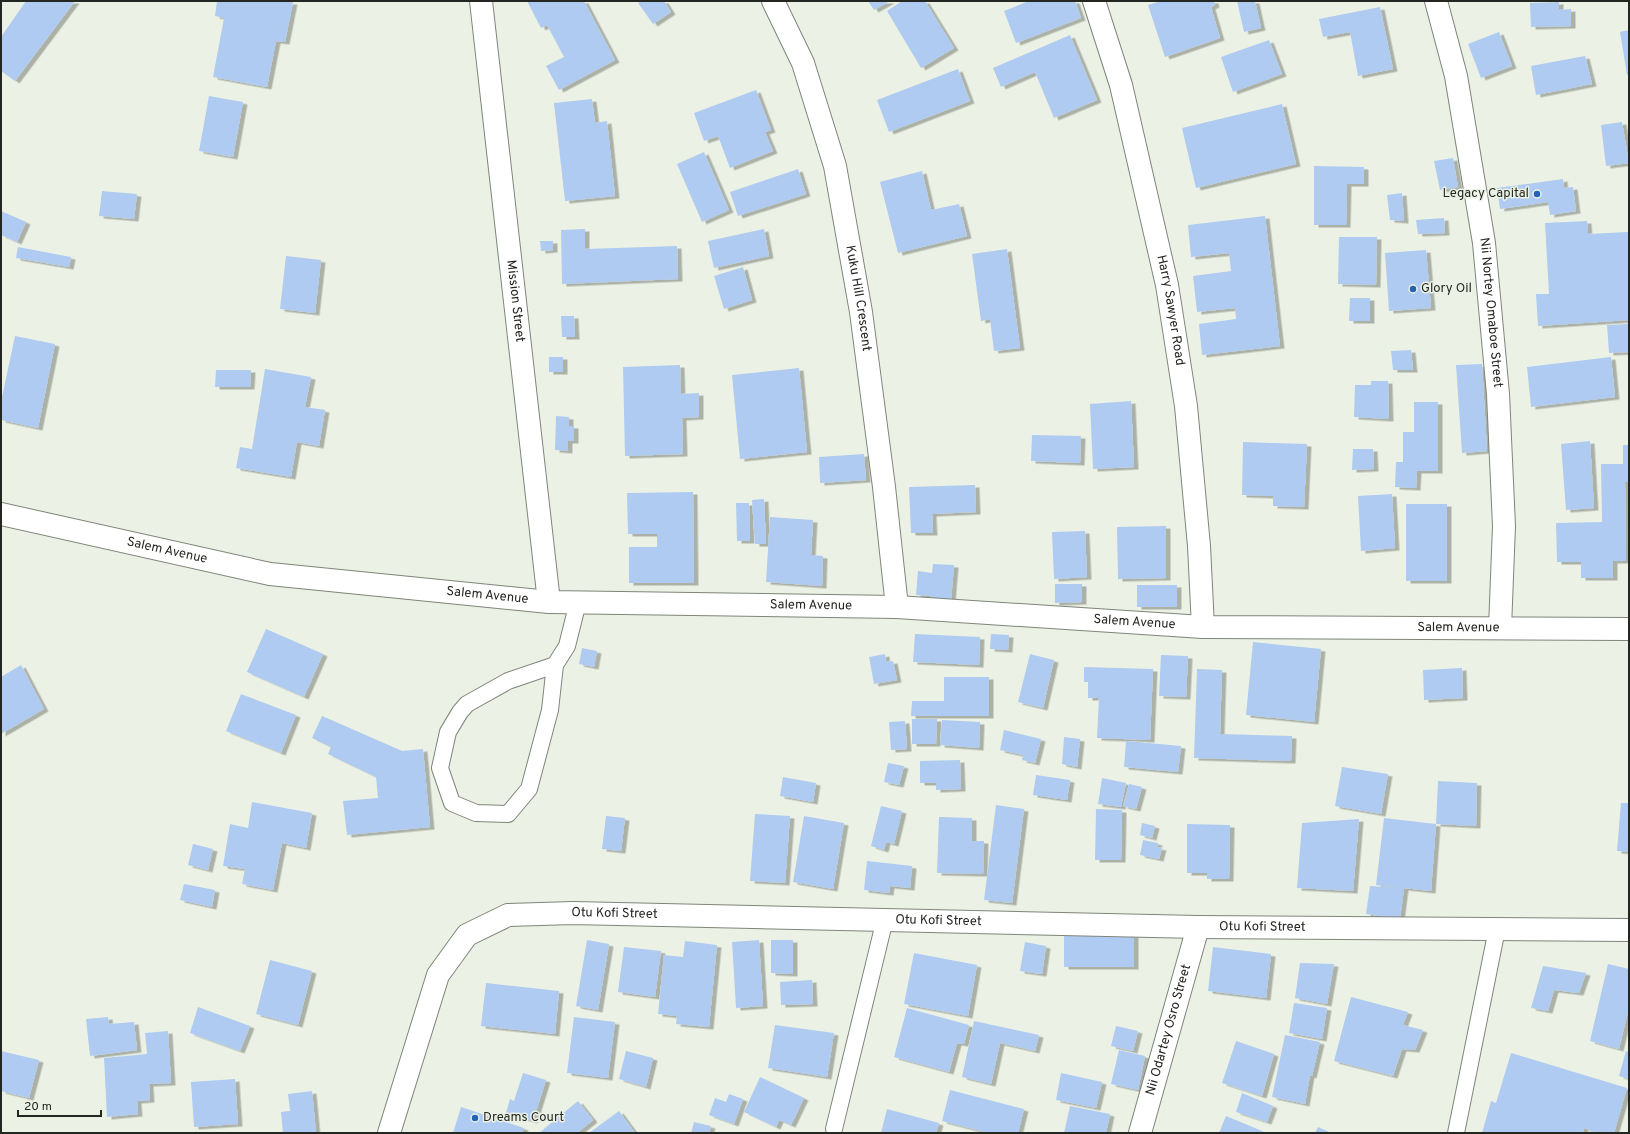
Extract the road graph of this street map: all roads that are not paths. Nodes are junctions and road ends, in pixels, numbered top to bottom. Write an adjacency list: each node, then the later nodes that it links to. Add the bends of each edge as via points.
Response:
1 (481, 1): 6 (street, Mission Street)
2 (774, 1): 8 (street, Kuku Hill Crescent, via 804,63 836,166 861,312)
3 (1094, 1): 9 (street, Harry Sawyer Road, via 1121,85 1167,285 1186,406 1199,546)
4 (1436, 1): 10 (street, Nii Nortey Omaboe Street, via 1456,76 1484,243 1498,394 1504,526)
5 (1, 514): 6 (street, Salem Avenue, via 270,574)
6 (549, 602): 7 (street, Salem Avenue)
7 (578, 602): 8 (street, Salem Avenue); 12 (lane, via 567,646)
8 (897, 606): 9 (street, Salem Avenue)
9 (1203, 627): 10 (street, Salem Avenue)
10 (1500, 628): 11 (street, Salem Avenue)
11 (1629, 629)
12 (555, 665): 12 (lane, via 508,681 467,704 460,712 448,732 440,768 452,803 476,813 508,814 530,789 550,710)
13 (885, 919): 14 (street, Otu Kofi Street); 17 (lane); 18 (street, Otu Kofi Street, via 573,913 508,915 466,935 438,975)
14 (1198, 927): 15 (street, Otu Kofi Street); 19 (street, Nii Odartey Osro Street)
15 (1497, 929): 16 (street, Otu Kofi Street); 20 (lane)
16 (1629, 930)
17 (834, 1129)
18 (389, 1133)
19 (1140, 1133)
20 (1456, 1133)

